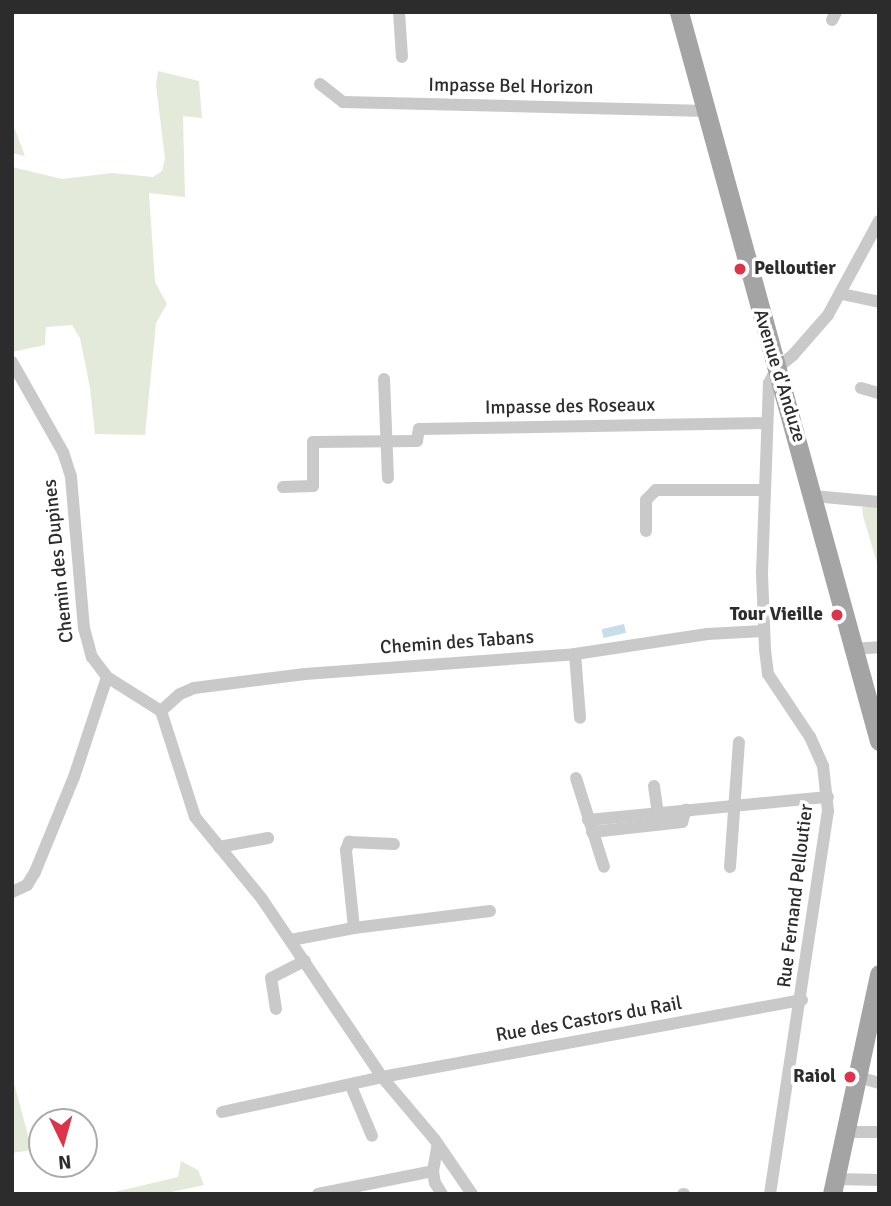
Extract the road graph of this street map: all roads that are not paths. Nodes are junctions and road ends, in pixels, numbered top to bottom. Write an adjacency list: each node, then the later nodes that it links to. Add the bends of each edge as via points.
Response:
1 (399, 12): 3 (street)
2 (679, 12): 5 (main road, Avenue d'Anduze)
3 (402, 57)
4 (320, 84): 5 (street, Impasse Bel Horizon, via 343,102)
5 (707, 111): 10 (main road, Avenue d'Anduze)
6 (879, 221): 7 (street)
7 (842, 293): 8 (street); 10 (street, via 828,315)
8 (879, 302)
9 (12, 362): 26 (street, Chemin des Dupines, via 71,477 86,644)
10 (777, 368): 14 (street, Rue Fernand Pelloutier, via 769,383); 19 (main road, Avenue d'Anduze)
11 (384, 379): 15 (street)
12 (861, 388): 13 (street)
13 (879, 393)
14 (765, 423): 15 (street, Impasse des Roseaux, via 418,429 417,441); 18 (street, Rue Fernand Pelloutier)
15 (387, 441): 16 (street); 17 (street, Impasse des Roseaux, via 313,442 313,486)
16 (388, 478)
17 (283, 487)
18 (764, 490): 21 (street, via 656,490 646,499); 22 (street, Rue Fernand Pelloutier)
19 (813, 496): 20 (street); 24 (main road, Avenue d'Anduze)
20 (879, 502)
21 (646, 531)
22 (763, 631): 25 (street, Chemin des Tabans, via 707,634); 33 (street, Rue Fernand Pelloutier, via 768,674 810,737 823,766)
23 (879, 648): 24 (street)
24 (853, 649): 29 (main road, Avenue d'Anduze)
25 (575, 654): 27 (street, Chemin des Tabans, via 304,674 194,688); 28 (street)
26 (107, 677): 27 (street, Chemin des Dupines); 43 (street, via 74,777 35,872 27,885)
27 (161, 711): 40 (street, via 195,817)
28 (580, 718)
29 (879, 741)
30 (739, 742): 34 (street)
31 (576, 778): 37 (street)
32 (654, 786): 36 (street)
33 (828, 797): 34 (street); 49 (street, Rue Fernand Pelloutier)
34 (735, 806): 35 (street); 42 (street)
35 (686, 810): 36 (street); 37 (street, via 682,822)
36 (658, 813): 37 (street)
37 (590, 826): 41 (street)
38 (268, 838): 40 (street)
39 (394, 844): 45 (street, via 349,842)
40 (219, 847): 46 (street)
41 (604, 867)
42 (730, 867)
43 (12, 892)
44 (491, 911): 45 (street)
45 (354, 928): 46 (street)
46 (291, 940): 47 (street)
47 (305, 961): 50 (street, via 271,978); 51 (street)
48 (879, 974): 52 (main road)
49 (802, 1000): 51 (street, Rue des Castors du Rail); 66 (street, Rue Fernand Pelloutier)
50 (276, 1009)
51 (382, 1077): 54 (street); 59 (street)
52 (858, 1077): 53 (street); 56 (main road)
53 (879, 1083)
54 (351, 1086): 55 (street); 58 (street)
55 (222, 1112)
56 (846, 1132): 57 (street); 62 (main road)
57 (879, 1132)
58 (372, 1136)
59 (438, 1144): 60 (street); 65 (street)
60 (433, 1171): 63 (street); 64 (street)
61 (879, 1181): 62 (street)
62 (834, 1186)
63 (320, 1194)
64 (442, 1194)
65 (471, 1194)
66 (770, 1194)

